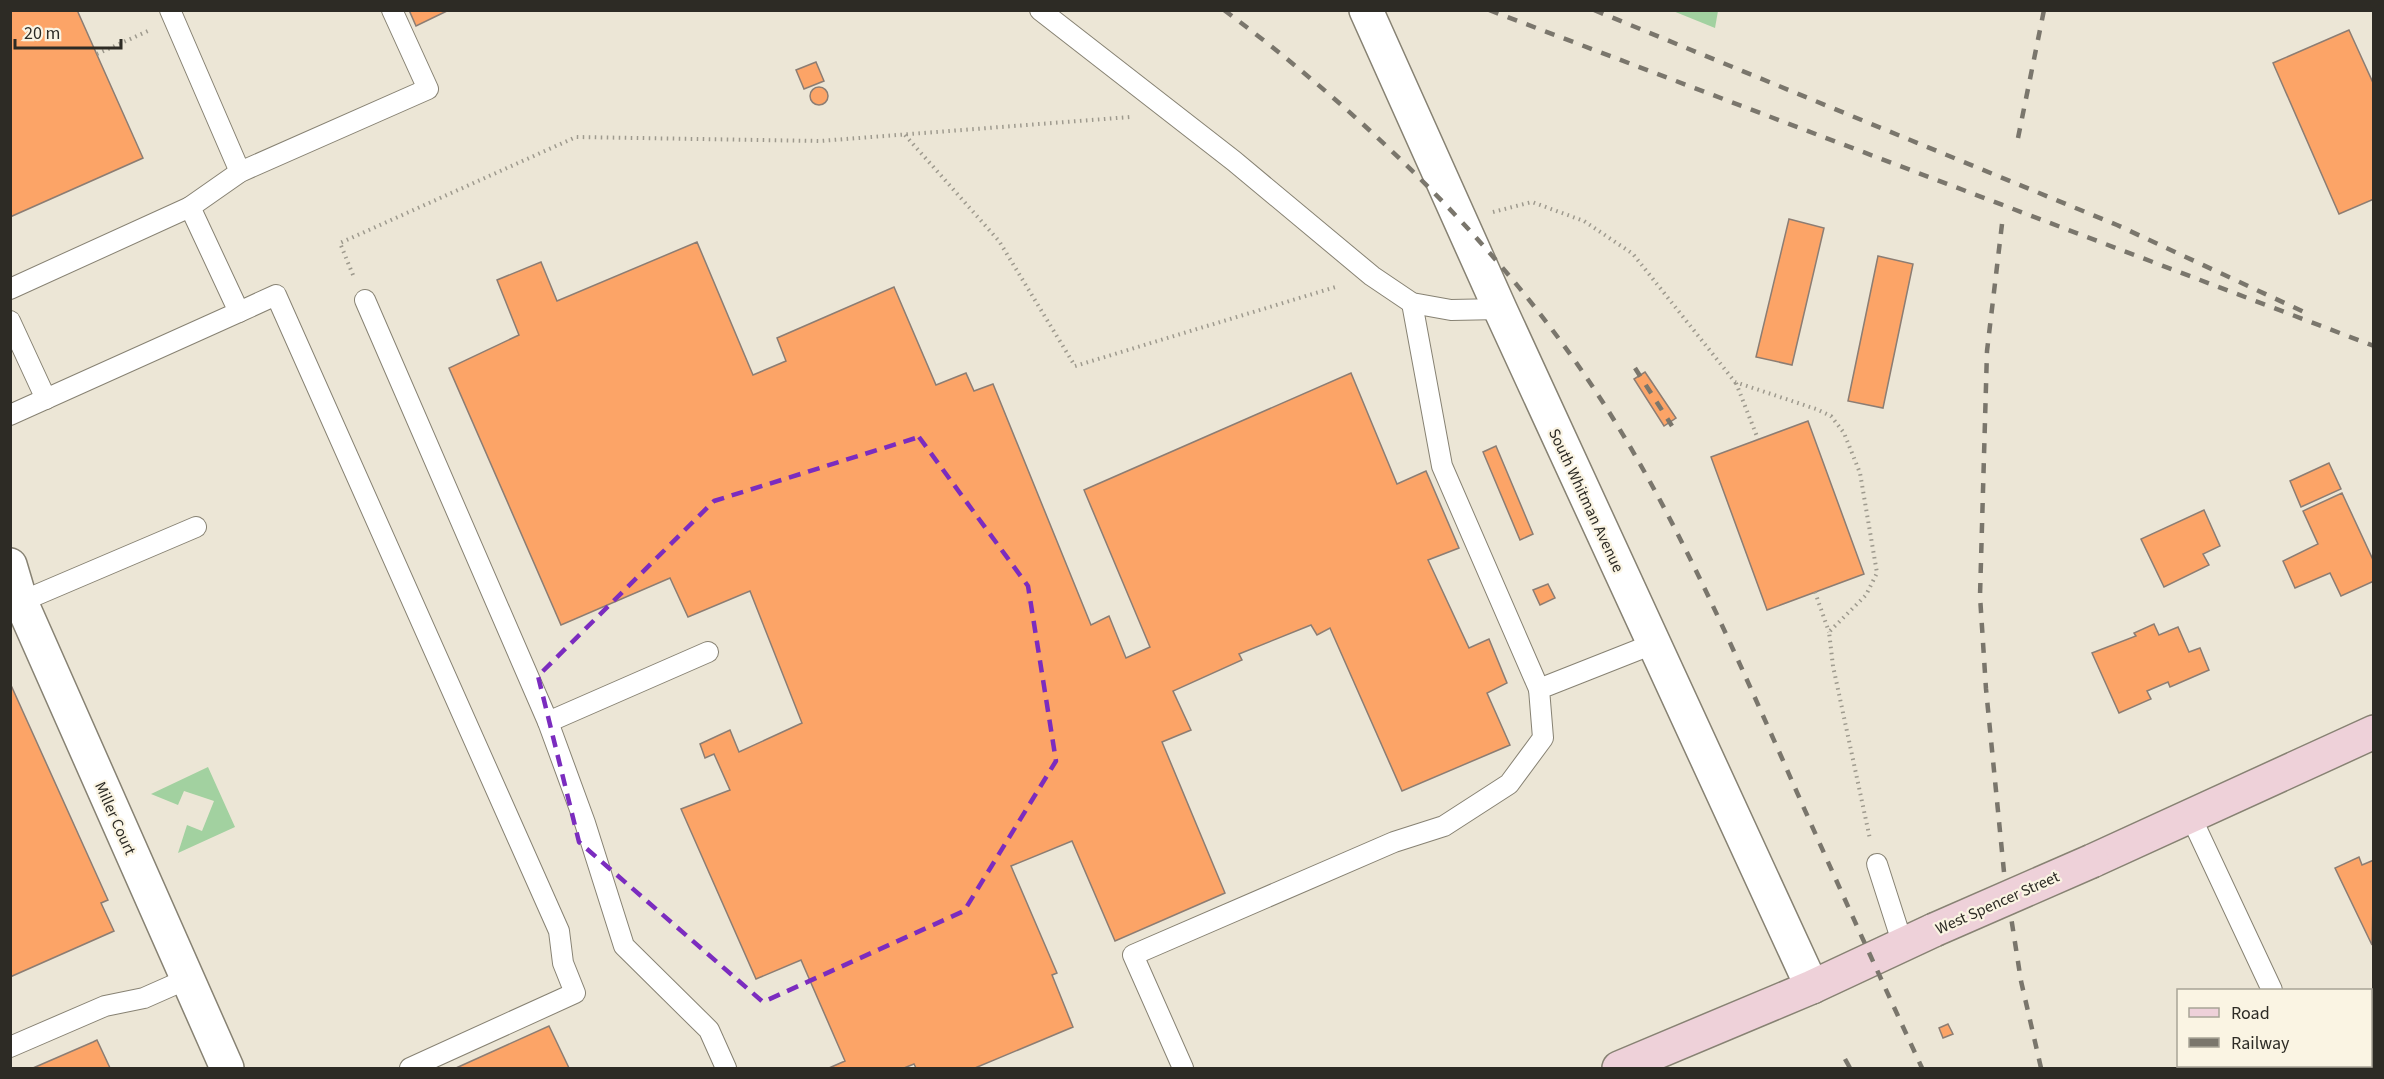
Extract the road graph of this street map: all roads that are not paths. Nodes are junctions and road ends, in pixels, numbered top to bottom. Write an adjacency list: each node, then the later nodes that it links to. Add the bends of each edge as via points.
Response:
1 (170, 10): 5 (lane)
2 (392, 10): 5 (lane, via 428,89)
3 (1040, 10): 9 (lane, via 1234,161 1372,276)
4 (1366, 10): 10 (street, South Whitman Avenue)
5 (240, 172): 6 (lane)
6 (190, 207): 7 (lane); 11 (lane)
7 (10, 289)
8 (365, 300): 21 (lane)
9 (1412, 303): 10 (lane, via 1451,310); 20 (lane, via 1442,466)
10 (1500, 309): 18 (street, South Whitman Avenue)
11 (239, 312): 13 (lane); 31 (lane, via 276,295 559,931 563,963 575,993)
12 (10, 321): 13 (lane)
13 (46, 399): 14 (lane)
14 (10, 415)
15 (196, 527): 17 (lane)
16 (10, 566): 17 (street, Miller Court)
17 (16, 604): 26 (street, Miller Court)
18 (1653, 644): 20 (lane); 27 (street, South Whitman Avenue)
19 (708, 652): 21 (lane)
20 (1539, 689): 33 (lane, via 1543,738 1509,784 1444,826 1394,842 1133,955)
21 (548, 722): 32 (lane, via 624,946 709,1030)
22 (2373, 732): 23 (street, West Spencer Street)
23 (2190, 815): 25 (street, West Spencer Street, bridge); 28 (lane)
24 (1877, 864): 25 (lane)
25 (1903, 945): 27 (street, West Spencer Street)
26 (187, 979): 29 (lane, via 144,998 105,1006); 30 (street, Miller Court)
27 (1812, 987): 34 (street, West Spencer Street)
28 (2272, 989)
29 (10, 1047)
30 (227, 1068)
31 (410, 1068)
32 (726, 1068)
33 (1183, 1068)
34 (1619, 1068)

